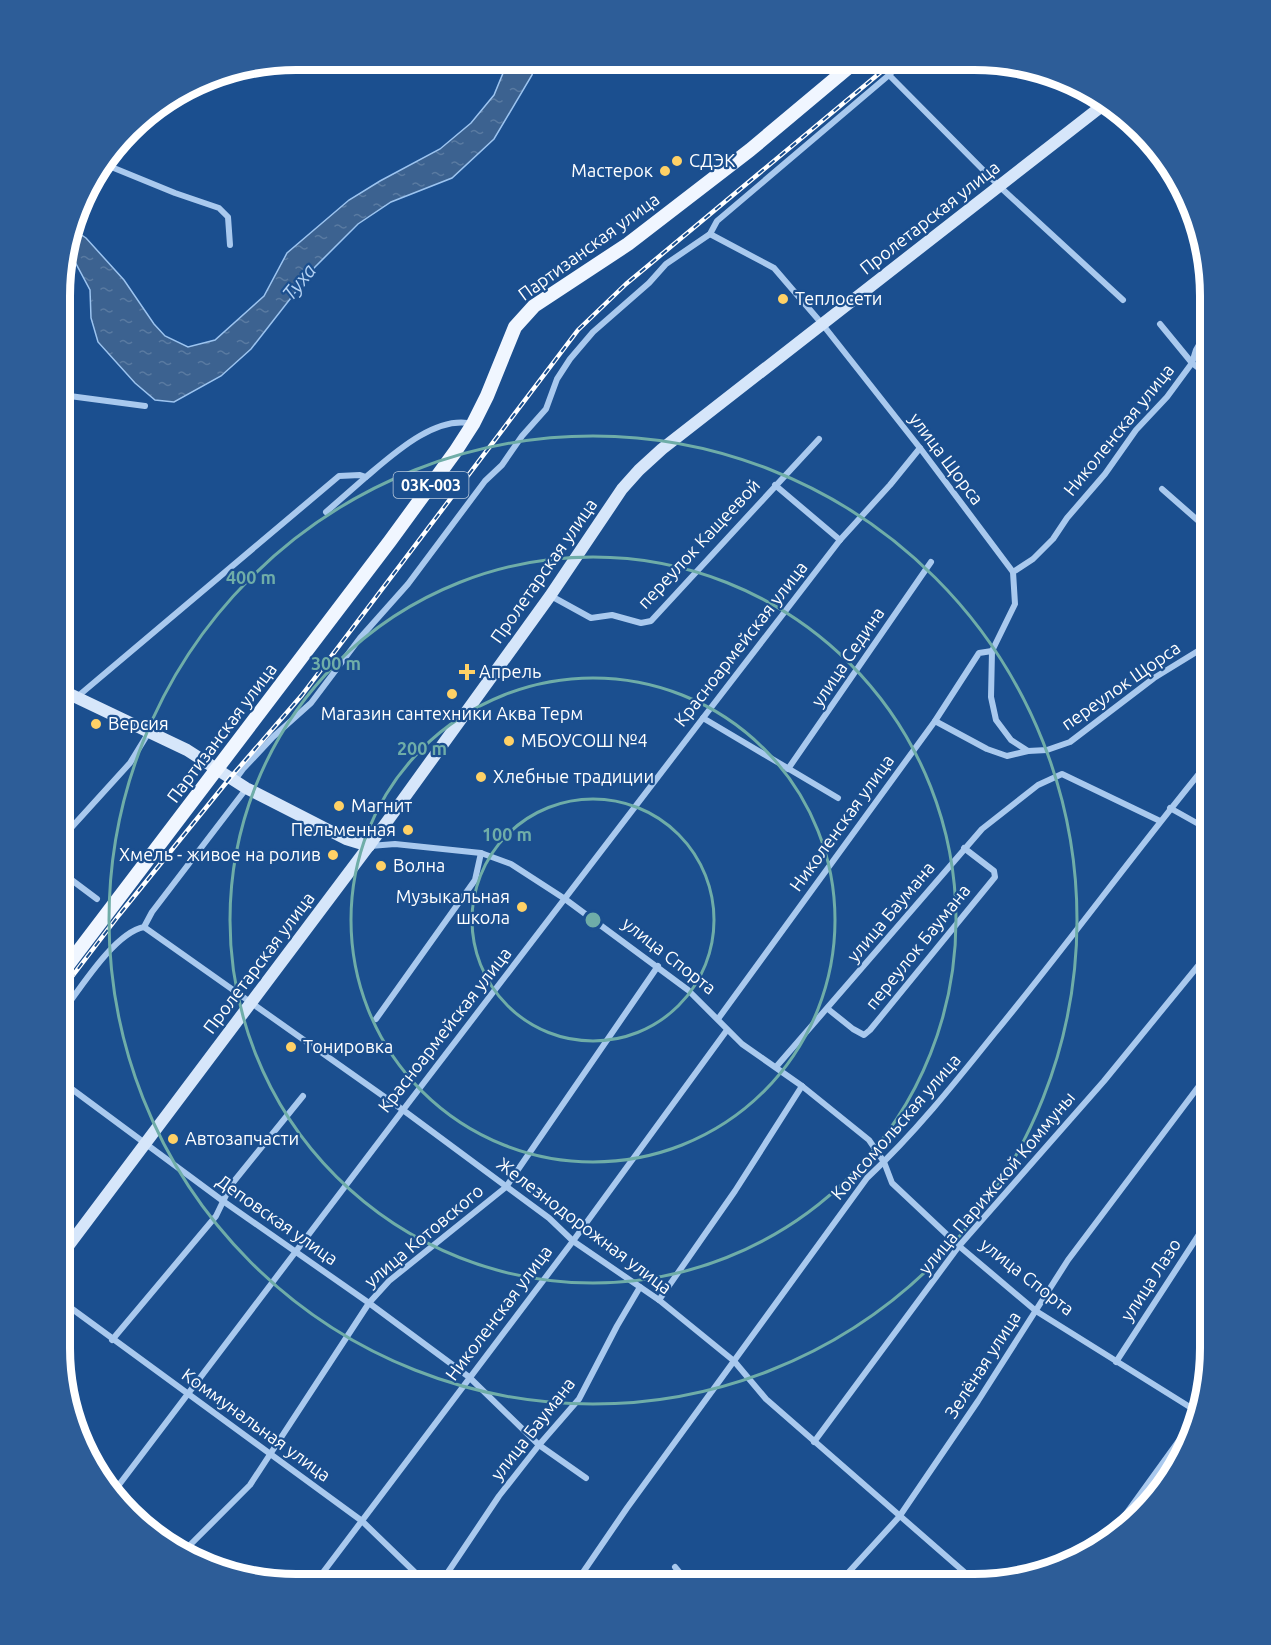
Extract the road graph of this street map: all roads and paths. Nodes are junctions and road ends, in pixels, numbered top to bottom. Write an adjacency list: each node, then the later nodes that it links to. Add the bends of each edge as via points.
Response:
1 (845, 70): 17 (main road, Партизанская улица / 03К-003, via 628,244 529,311 515,327)
2 (894, 70): 3 (street)
3 (889, 75): 6 (street); 7 (street, via 717,221)
4 (1099, 108): 6 (street, Пролетарская улица)
5 (112, 167): 8 (street, via 219,208 228,217)
6 (999, 186): 9 (street); 11 (street, Пролетарская улица)
7 (710, 234): 11 (street, улица Щорса, via 774,268); 40 (street, via 666,264 593,332 557,379 542,415 485,481 408,584 360,638 311,703 273,737)
8 (230, 245)
9 (1123, 300)
10 (1160, 324): 13 (street)
11 (823, 325): 19 (street, улица Щорса); 28 (street, Пролетарская улица, via 639,471)
12 (1201, 341): 13 (street, Николенская улица)
13 (1192, 363): 14 (street); 27 (street, Николенская улица, via 1053,539)
14 (1201, 370)
15 (70, 396): 16 (street)
16 (145, 406)
17 (473, 424): 20 (street, via 461,421 420,435); 37 (main road, Партизанская улица / 03К-003)
18 (819, 439): 21 (street, переулок Кащеевой)
19 (920, 448): 25 (street, Красноармейская улица); 27 (street, улица Щорса)
20 (366, 477): 23 (street); 32 (street, via 339,477)
21 (775, 485): 25 (street); 28 (street, переулок Кащеевой, via 651,621 641,623 612,615 591,618)
22 (1162, 489): 24 (street)
23 (326, 512)
24 (1201, 523)
25 (840, 540): 33 (street, Красноармейская улица)
26 (932, 562): 38 (street, улица Седина)
27 (1013, 572): 30 (street, via 1015,604)
28 (550, 596): 47 (street, Пролетарская улица)
29 (1201, 650): 36 (street, переулок Щорса, via 1154,678 1070,742 1047,750)
30 (992, 651): 34 (street, Николенская улица, via 979,653); 36 (street, via 991,697 996,720 1011,740)
31 (70, 694): 32 (street, улица Спорта)
32 (77, 697): 35 (street, улица Спорта)
33 (703, 718): 38 (street); 52 (street, Красноармейская улица)
34 (935, 721): 36 (street, via 987,750 1007,756); 61 (street, Николенская улица)
35 (150, 732): 37 (street, улица Спорта); 46 (street, via 130,763)
36 (1028, 751)
37 (218, 769): 40 (street, улица Спорта); 54 (main road, Партизанская улица / 03К-003)
38 (789, 769): 42 (street)
39 (1201, 771): 43 (street, Комсомольская улица)
40 (235, 780): 41 (street, улица Спорта)
41 (246, 788): 47 (street, улица Спорта, via 346,839); 53 (street)
42 (838, 798)
43 (1170, 808): 44 (street, Комсомольская улица); 45 (street)
44 (1160, 821): 48 (street, улица Баумана, via 1062,774 1038,785); 70 (street, Комсомольская улица, via 1040,979)
45 (1201, 825)
46 (70, 829)
47 (369, 846): 49 (street, улица Спорта, via 394,844); 58 (street, Пролетарская улица)
48 (964, 848): 59 (street, улица Баумана); 59 (street, переулок Баумана, via 994,871 995,877 870,1030 864,1035)
49 (481, 853): 52 (street, улица Спорта, via 511,864); 60 (street, via 475,880)
50 (70, 879): 51 (street)
51 (97, 899)
52 (565, 899): 56 (street, улица Спорта); 68 (street, Красноармейская улица)
53 (144, 927): 57 (street, via 134,929 117,942); 58 (street, Железнодорожная улица)
54 (70, 962)
55 (1201, 962): 76 (street, улица Парижской Коммуны, via 1104,1081)
56 (658, 966): 61 (street, улица Спорта); 71 (street, улица Котовского)
57 (70, 1002)
58 (252, 1002): 68 (street, Железнодорожная улица); 69 (street, Пролетарская улица)
59 (828, 1009): 63 (street, улица Баумана)
60 (376, 1019)
61 (718, 1019): 62 (street, улица Спорта)
62 (727, 1030): 63 (street, улица Спорта); 74 (street, Николенская улица)
63 (776, 1067): 65 (street, улица Спорта)
64 (1201, 1083): 82 (street, Зелёная улица, via 1068,1260)
65 (802, 1086): 70 (street, улица Спорта, via 869,1140); 79 (street)
66 (70, 1088): 69 (street, Деповская улица)
67 (303, 1096): 72 (street, via 231,1185)
68 (403, 1110): 71 (street, Железнодорожная улица); 77 (street, Красноармейская улица)
69 (145, 1144): 72 (street, Деповская улица); 75 (street, Пролетарская улица)
70 (884, 1162): 76 (street, улица Спорта, via 892,1183); 84 (street, Комсомольская улица, via 867,1178)
71 (506, 1187): 74 (street, Железнодорожная улица); 80 (street, улица Котовского, via 389,1281)
72 (223, 1201): 77 (street, Деповская улица); 83 (street, via 216,1216)
73 (1201, 1230): 85 (street, улица Лазо)
74 (573, 1241): 78 (street, Железнодорожная улица); 86 (street, Николенская улица)
75 (70, 1244)
76 (959, 1246): 82 (street, улица Спорта); 90 (street, улица Парижской Коммуны)
77 (296, 1252): 80 (street, Деповская улица); 87 (street, Красноармейская улица)
78 (640, 1287): 79 (street, Железнодорожная улица); 91 (street, улица Баумана, via 579,1399)
79 (659, 1300): 84 (street, Железнодорожная улица)
80 (369, 1303): 86 (street, Деповская улица); 92 (street, улица Котовского)
81 (70, 1308): 83 (street, Коммунальная улица)
82 (1036, 1311): 85 (street, улица Спорта); 95 (street, Зелёная улица)
83 (112, 1340): 87 (street, Коммунальная улица)
84 (734, 1361): 90 (street, Железнодорожная улица, via 766,1399); 103 (street, Комсомольская улица)
85 (1116, 1362): 88 (street, улица Спорта)
86 (469, 1377): 91 (street, Деповская улица); 97 (street, Николенская улица)
87 (188, 1393): 92 (street, Коммунальная улица); 94 (street, Красноармейская улица)
88 (1193, 1408)
89 (1182, 1436): 96 (street)
90 (814, 1442): 95 (street, Железнодорожная улица)
91 (538, 1444): 93 (street, Деповская улица); 102 (street, улица Баумана)
92 (271, 1455): 97 (street, Коммунальная улица); 98 (street, улица Котовского, via 250,1485)
93 (586, 1478)
94 (118, 1487)
95 (899, 1517): 105 (street, Зелёная улица); 106 (street, Железнодорожная улица)
96 (1122, 1520)
97 (362, 1521): 100 (street, Николенская улица); 101 (street, Коммунальная улица)
98 (188, 1547)
99 (675, 1567): 104 (street)
100 (322, 1574)
101 (417, 1574)
102 (447, 1574)
103 (582, 1574)
104 (681, 1574)
105 (847, 1574)
106 (966, 1574)

